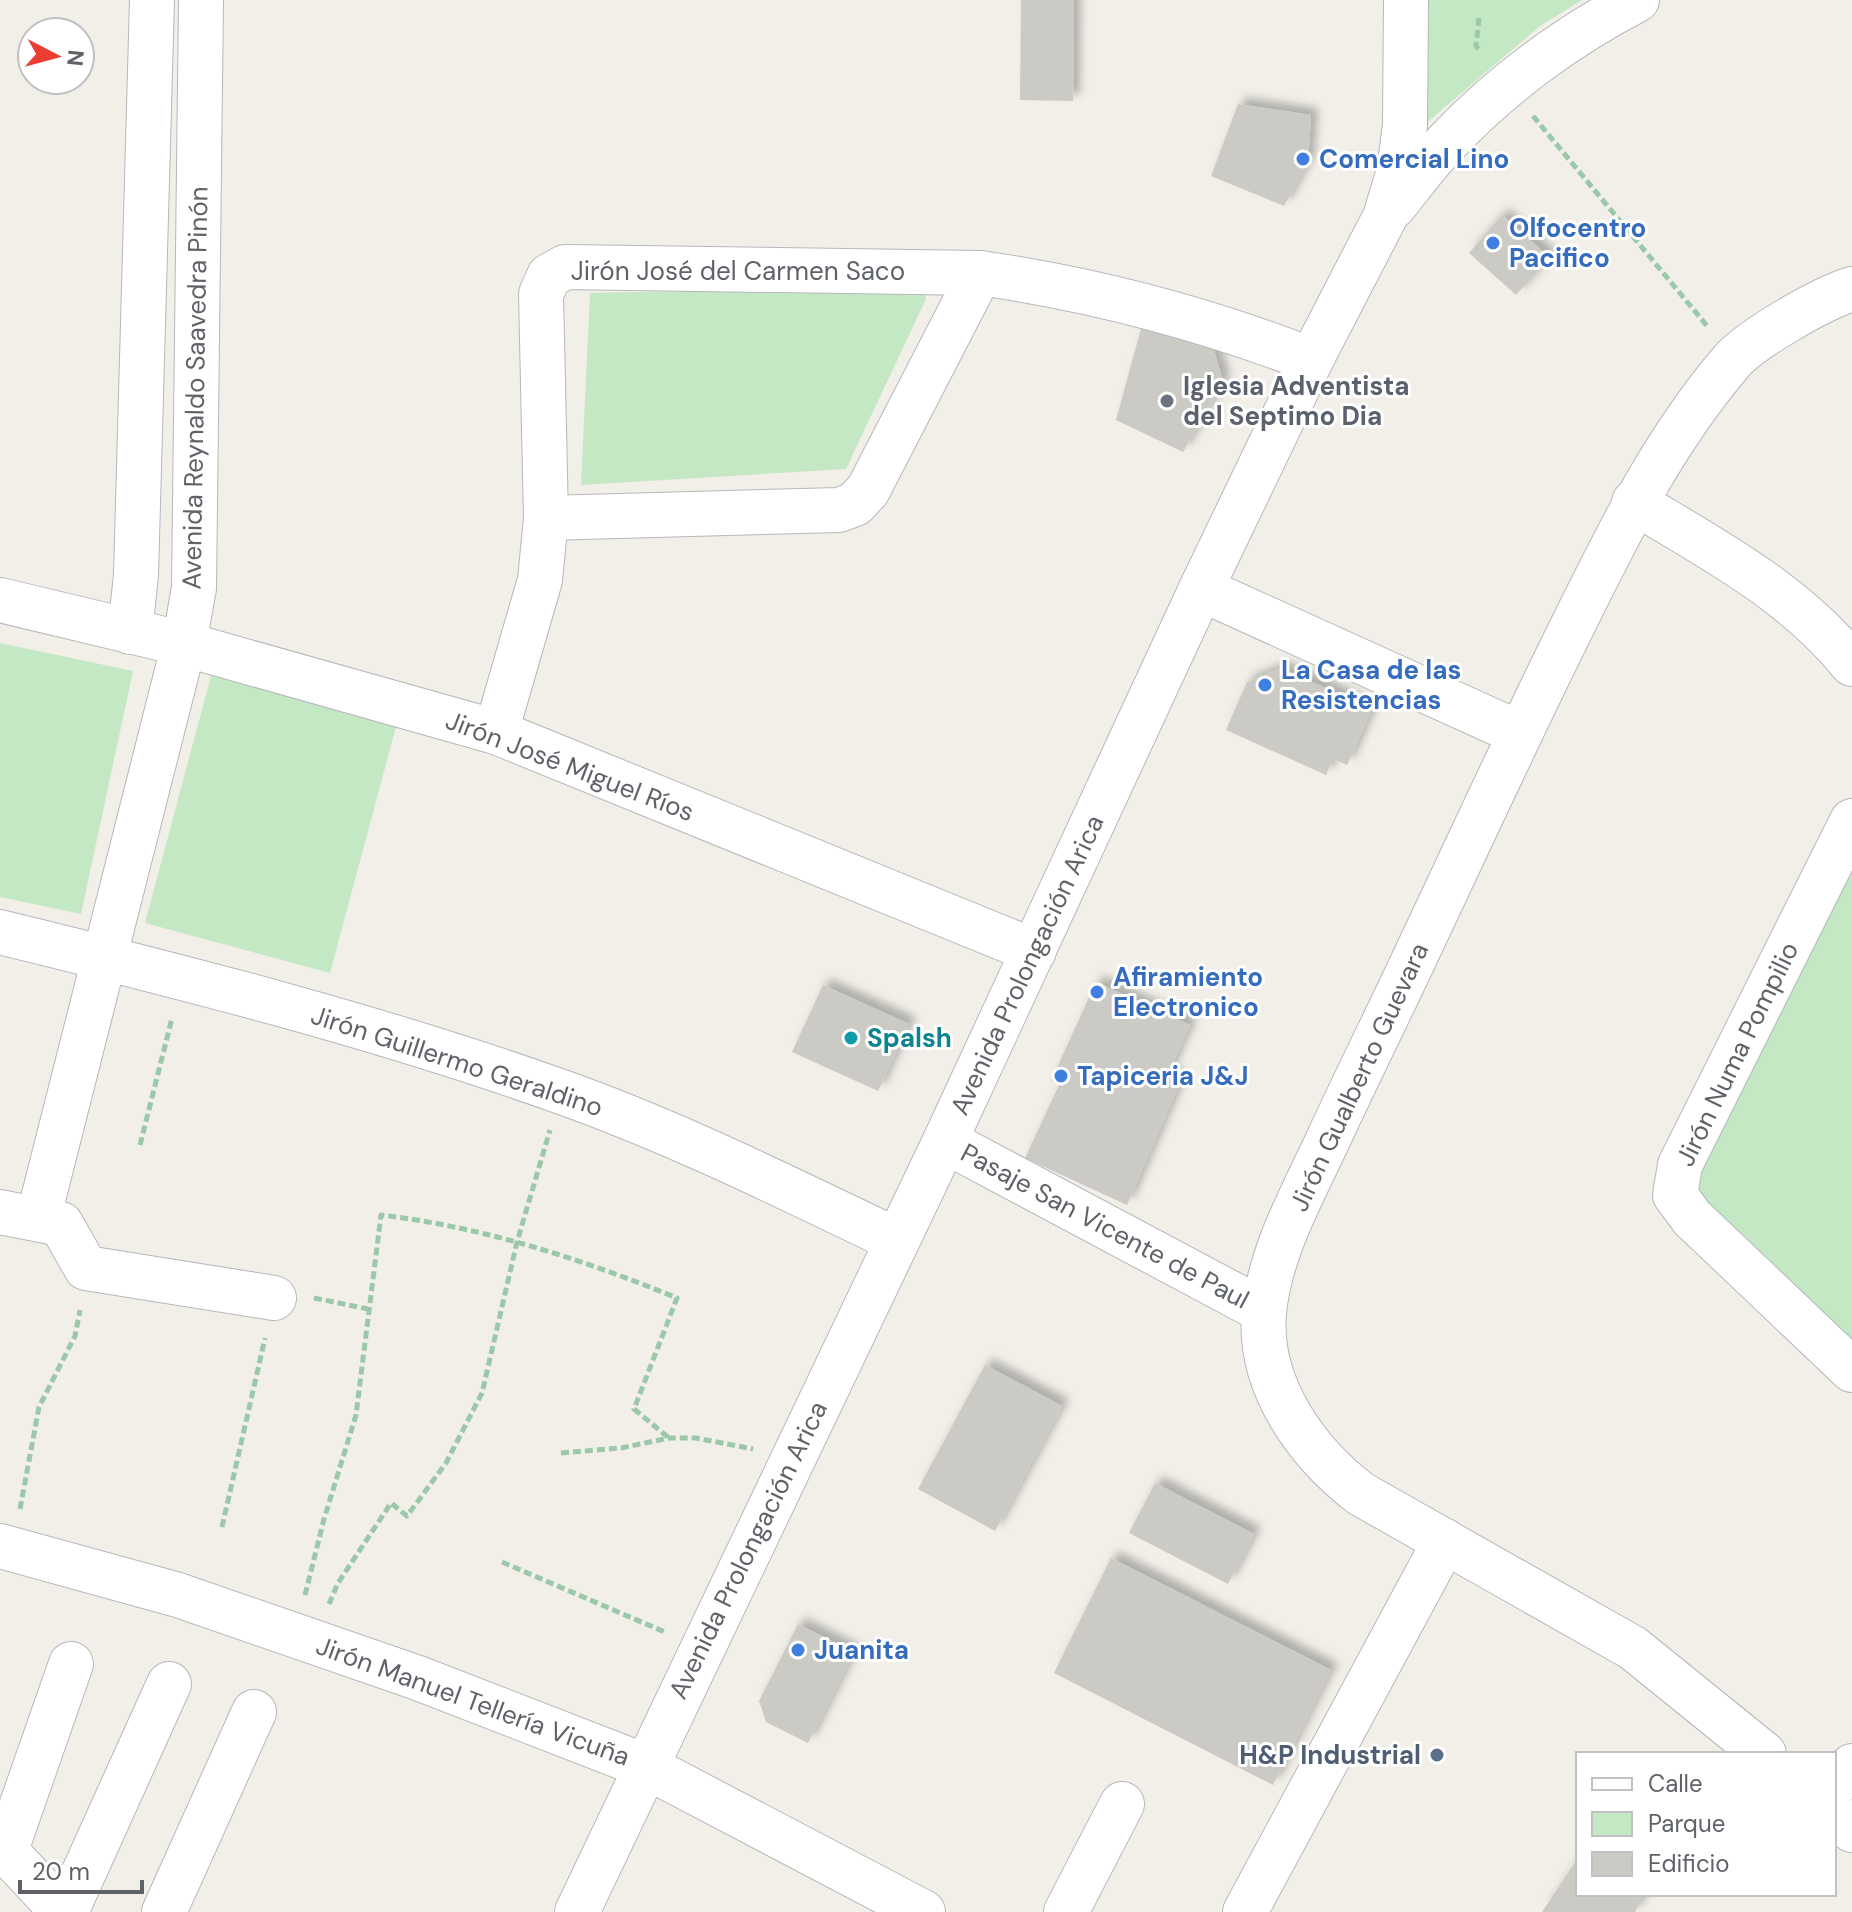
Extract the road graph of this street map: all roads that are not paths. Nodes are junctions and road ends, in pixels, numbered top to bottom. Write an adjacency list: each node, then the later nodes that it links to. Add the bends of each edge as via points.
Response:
1 (152, 0): 13 (street, Avenida Reynaldo Saavedra Pinón, via 136,575)
2 (201, 0): 14 (street, Avenida Reynaldo Saavedra Pinón, via 194,588)
3 (1406, 0): 5 (street, Avenida Prolongación Arica, via 1405,125)
4 (1637, 0): 5 (street, via 1601,19 1509,86 1449,140)
5 (1385, 217): 8 (street, Avenida Prolongación Arica)
6 (980, 273): 8 (street, Jirón José del Carmen Saco, via 1245,334); 10 (street, via 868,490 855,504 839,510); 10 (street, Jirón José del Carmen Saco, via 565,267 549,276 541,294)
7 (1852, 289): 9 (street, Jirón Gualberto Guevara, via 1787,321 1734,358)
8 (1311, 360): 11 (street, Avenida Prolongación Arica)
9 (1634, 502): 15 (street, via 1758,577 1800,610); 17 (street, Jirón Gualberto Guevara)
10 (546, 518): 16 (street, Jirón José del Carmen Saco, via 540,580)
11 (1201, 589): 17 (street); 20 (street, Avenida Prolongación Arica)
12 (0, 600): 13 (street, Jirón José Miguel Ríos)
13 (130, 632): 14 (street, Jirón José Miguel Ríos)
14 (184, 644): 16 (street, Jirón José Miguel Ríos); 21 (street, Avenida Reynaldo Saavedra Pinón)
15 (1852, 664)
16 (496, 732): 20 (street, Jirón José Miguel Ríos)
17 (1519, 733): 26 (street, Jirón Gualberto Guevara, via 1296,1205)
18 (1852, 821): 27 (street, Jirón Numa Pompilio, via 1680,1165 1675,1195 1692,1218)
19 (0, 932): 21 (street, Jirón Guillermo Geraldino)
20 (1034, 951): 22 (street, Avenida Prolongación Arica)
21 (103, 957): 23 (street, Avenida Reynaldo Saavedra Pinón); 24 (street, Jirón Guillermo Geraldino, via 374,1029 562,1092 731,1161)
22 (945, 1141): 24 (street, Avenida Prolongación Arica); 26 (street, Pasaje San Vicente de Paul)
23 (19, 1215): 25 (street, via 61,1224 86,1268)
24 (896, 1240): 34 (street, Avenida Prolongación Arica)
25 (274, 1298)
26 (1264, 1311): 28 (street, Jirón Gualberto Guevara, via 1265,1344 1275,1378 1312,1451 1361,1494)
27 (1852, 1370)
28 (1445, 1541): 33 (street, Jirón Gualberto Guevara, via 1633,1648); 46 (street)
29 (6, 1548): 34 (street, Jirón Manuel Tellería Vicuña, via 178,1595)
30 (71, 1664): 40 (street)
31 (169, 1684): 41 (street)
32 (254, 1712): 42 (street)
33 (1762, 1752)
34 (645, 1766): 43 (street, Avenida Prolongación Arica); 44 (street, Jirón Manuel Tellería Vicuña)
35 (1852, 1766): 36 (street)
36 (1836, 1784)
37 (1122, 1804): 45 (street)
38 (1836, 1816): 39 (street)
39 (1852, 1830)
40 (3, 1847): 41 (street)
41 (65, 1912)
42 (164, 1912)
43 (577, 1912)
44 (923, 1912)
45 (1066, 1912)
46 (1245, 1912)

